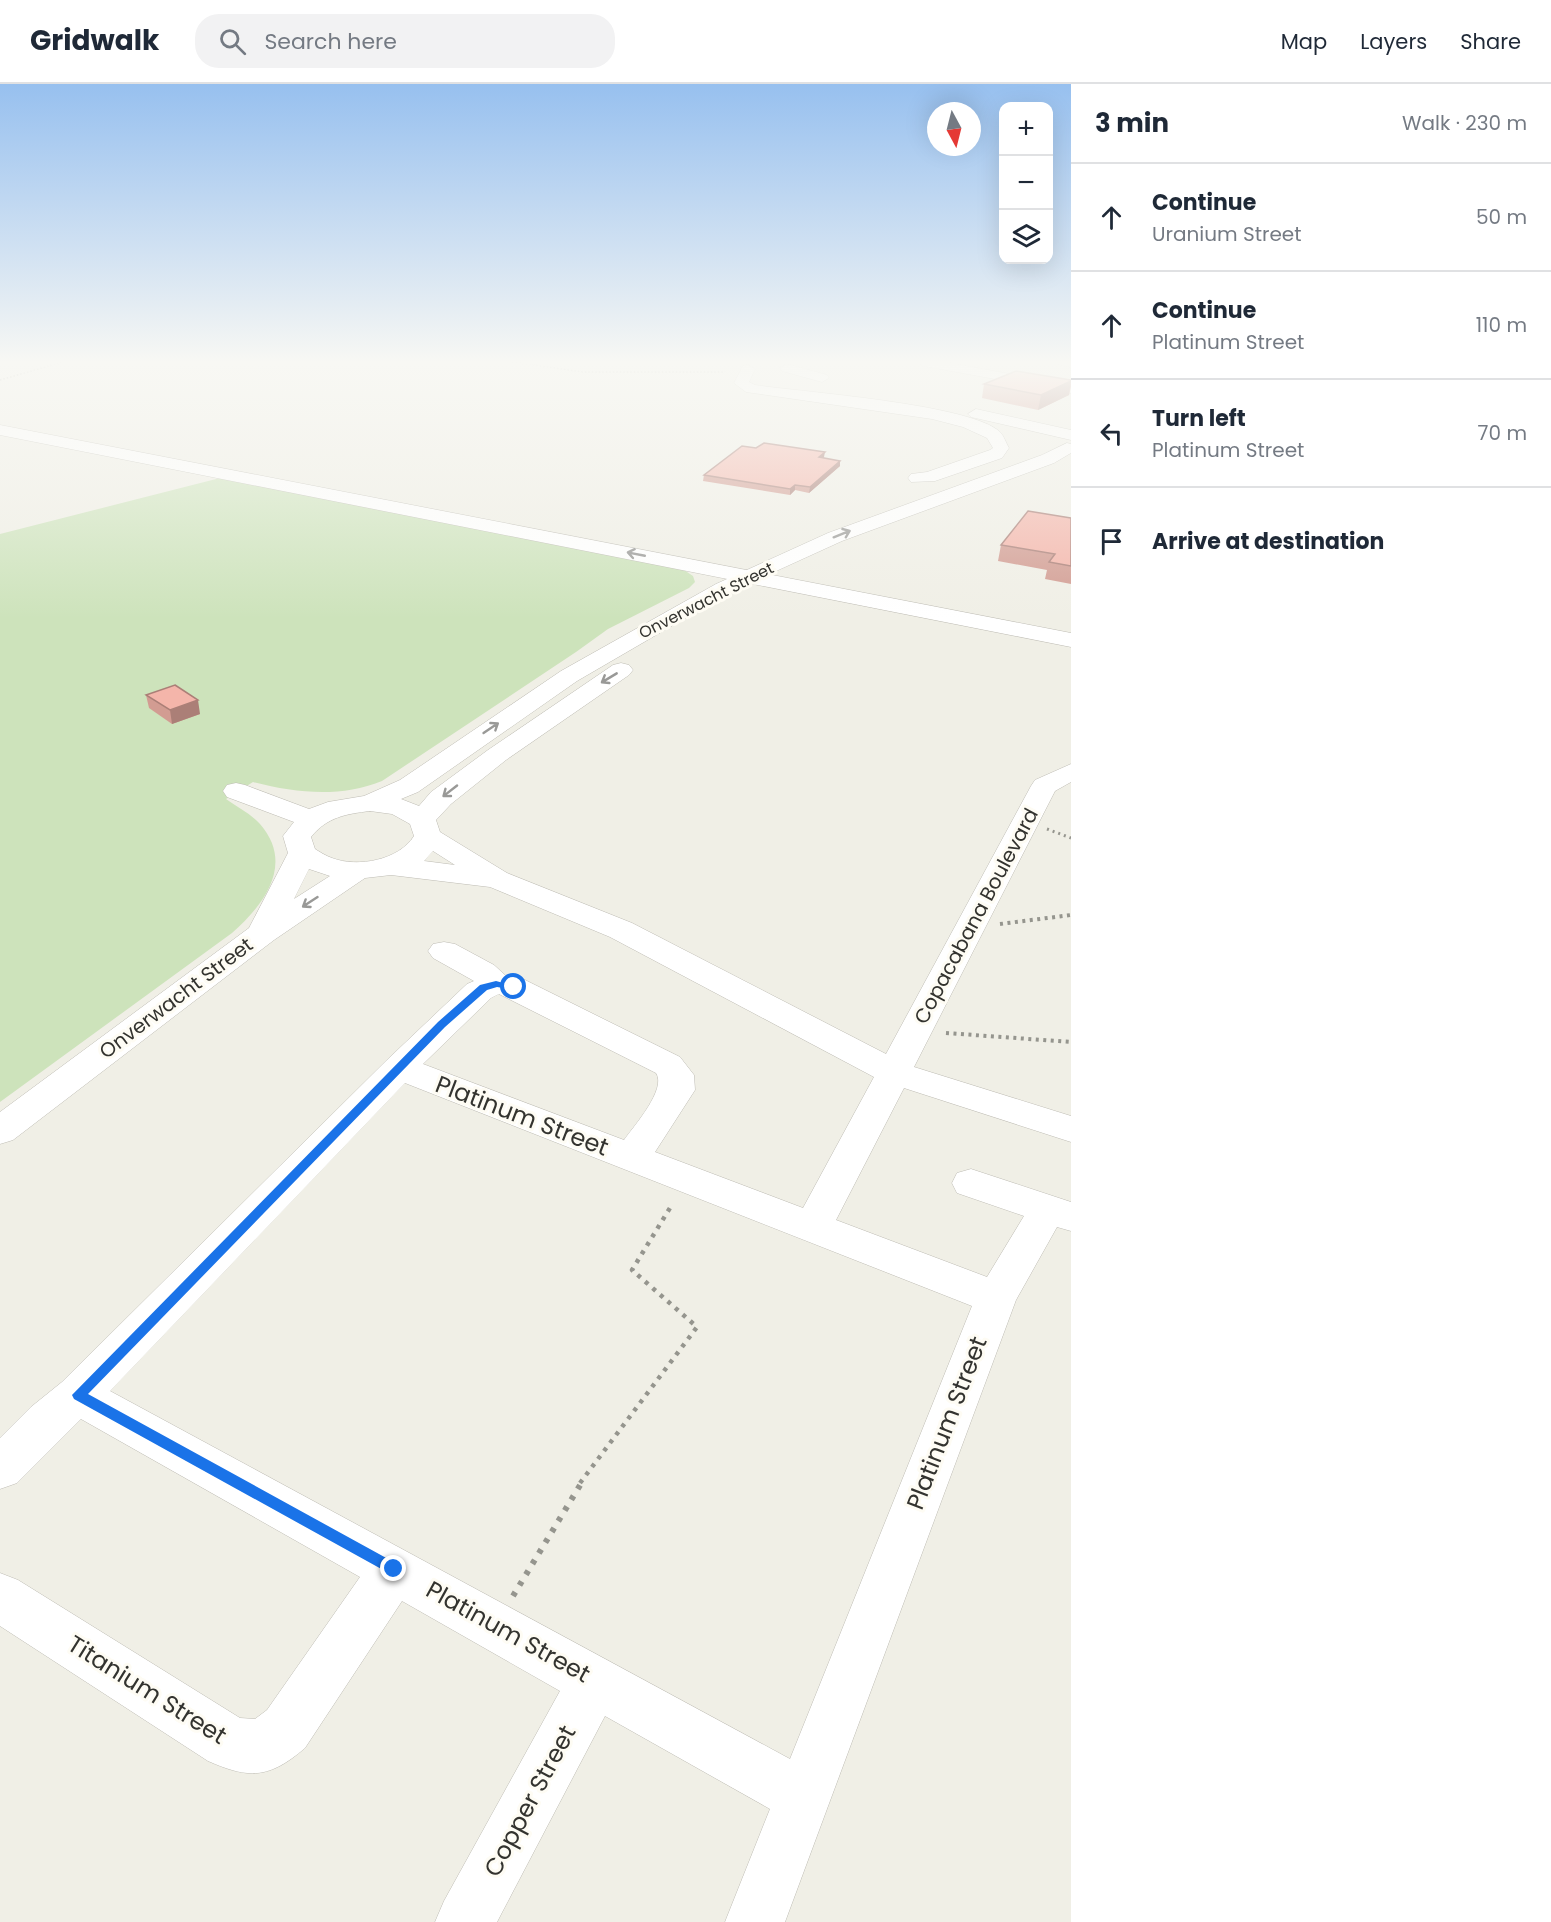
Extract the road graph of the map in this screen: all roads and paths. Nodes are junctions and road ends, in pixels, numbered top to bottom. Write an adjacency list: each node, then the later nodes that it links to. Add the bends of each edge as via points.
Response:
1 (91, 448): 9 (main road, one-way to 1)
2 (140, 448): 8 (main road)
3 (1002, 448): 6 (main road, via 996,454)
4 (1065, 448): 7 (main road, Onverwacht Street)
5 (1066, 448): 8 (main road, Onverwacht Street, one-way to 5, via 846,533 1048,459)
6 (917, 478)
7 (799, 572): 8 (main road, Onverwacht Street); 10 (main road)
8 (775, 574): 9 (main road); 11 (main road); 16 (main road, Onverwacht Street, one-way to 16, via 595,686 488,762 441,798)
9 (749, 576): 14 (main road, Onverwacht Street, one-way to 9, via 408,786 568,676)
10 (1071, 624)
11 (1071, 640)
12 (1071, 772): 22 (main road, Copacabana Boulevard, via 1044,786)
13 (236, 791): 15 (main road)
14 (370, 803): 15 (main road, via 336,807); 16 (main road, via 399,807)
15 (310, 819): 17 (main road, via 297,836)
16 (425, 827): 18 (main road, Onverwacht Street, via 418,853); 20 (main road)
17 (302, 853): 19 (main road, via 324,866); 23 (main road)
18 (391, 866): 19 (main road); 20 (main road)
19 (357, 871): 23 (main road, Onverwacht Street, one-way to 23)
20 (497, 879): 29 (main road, via 621,930)
21 (1071, 915): 22 (path)
22 (969, 929): 26 (main road, Copacabana Boulevard)
23 (262, 933): 31 (main road, Onverwacht Street)
24 (444, 951): 25 (main road, via 483,972)
25 (496, 984): 28 (main road, via 479,991); 32 (main road, via 509,985 535,997 668,1065 676,1075 677,1090)
26 (916, 1029): 27 (path); 29 (main road, Copacabana Boulevard)
27 (1071, 1042)
28 (399, 1068): 32 (main road, Platinum Street); 38 (main road)
29 (893, 1072): 30 (main road); 36 (main road)
30 (1071, 1129)
31 (0, 1131)
32 (632, 1158): 33 (main road, Platinum Street)
33 (688, 1179): 36 (main road, Platinum Street); 42 (path, via 632,1270 697,1327 576,1489)
34 (971, 1182): 35 (main road)
35 (1059, 1213): 37 (main road)
36 (813, 1227): 37 (main road, Platinum Street)
37 (996, 1298): 44 (main road, Platinum Street)
38 (78, 1395): 39 (main road); 40 (main road, Platinum Street)
39 (0, 1469)
40 (394, 1569): 41 (main road, Titanium Street, via 286,1729 257,1747 227,1742); 42 (main road, Platinum Street)
41 (0, 1597)
42 (495, 1626): 43 (main road, Platinum Street)
43 (595, 1681): 44 (main road, Platinum Street); 45 (main road, Copper Street)
44 (803, 1797): 46 (main road)
45 (465, 1922)
46 (754, 1922)

